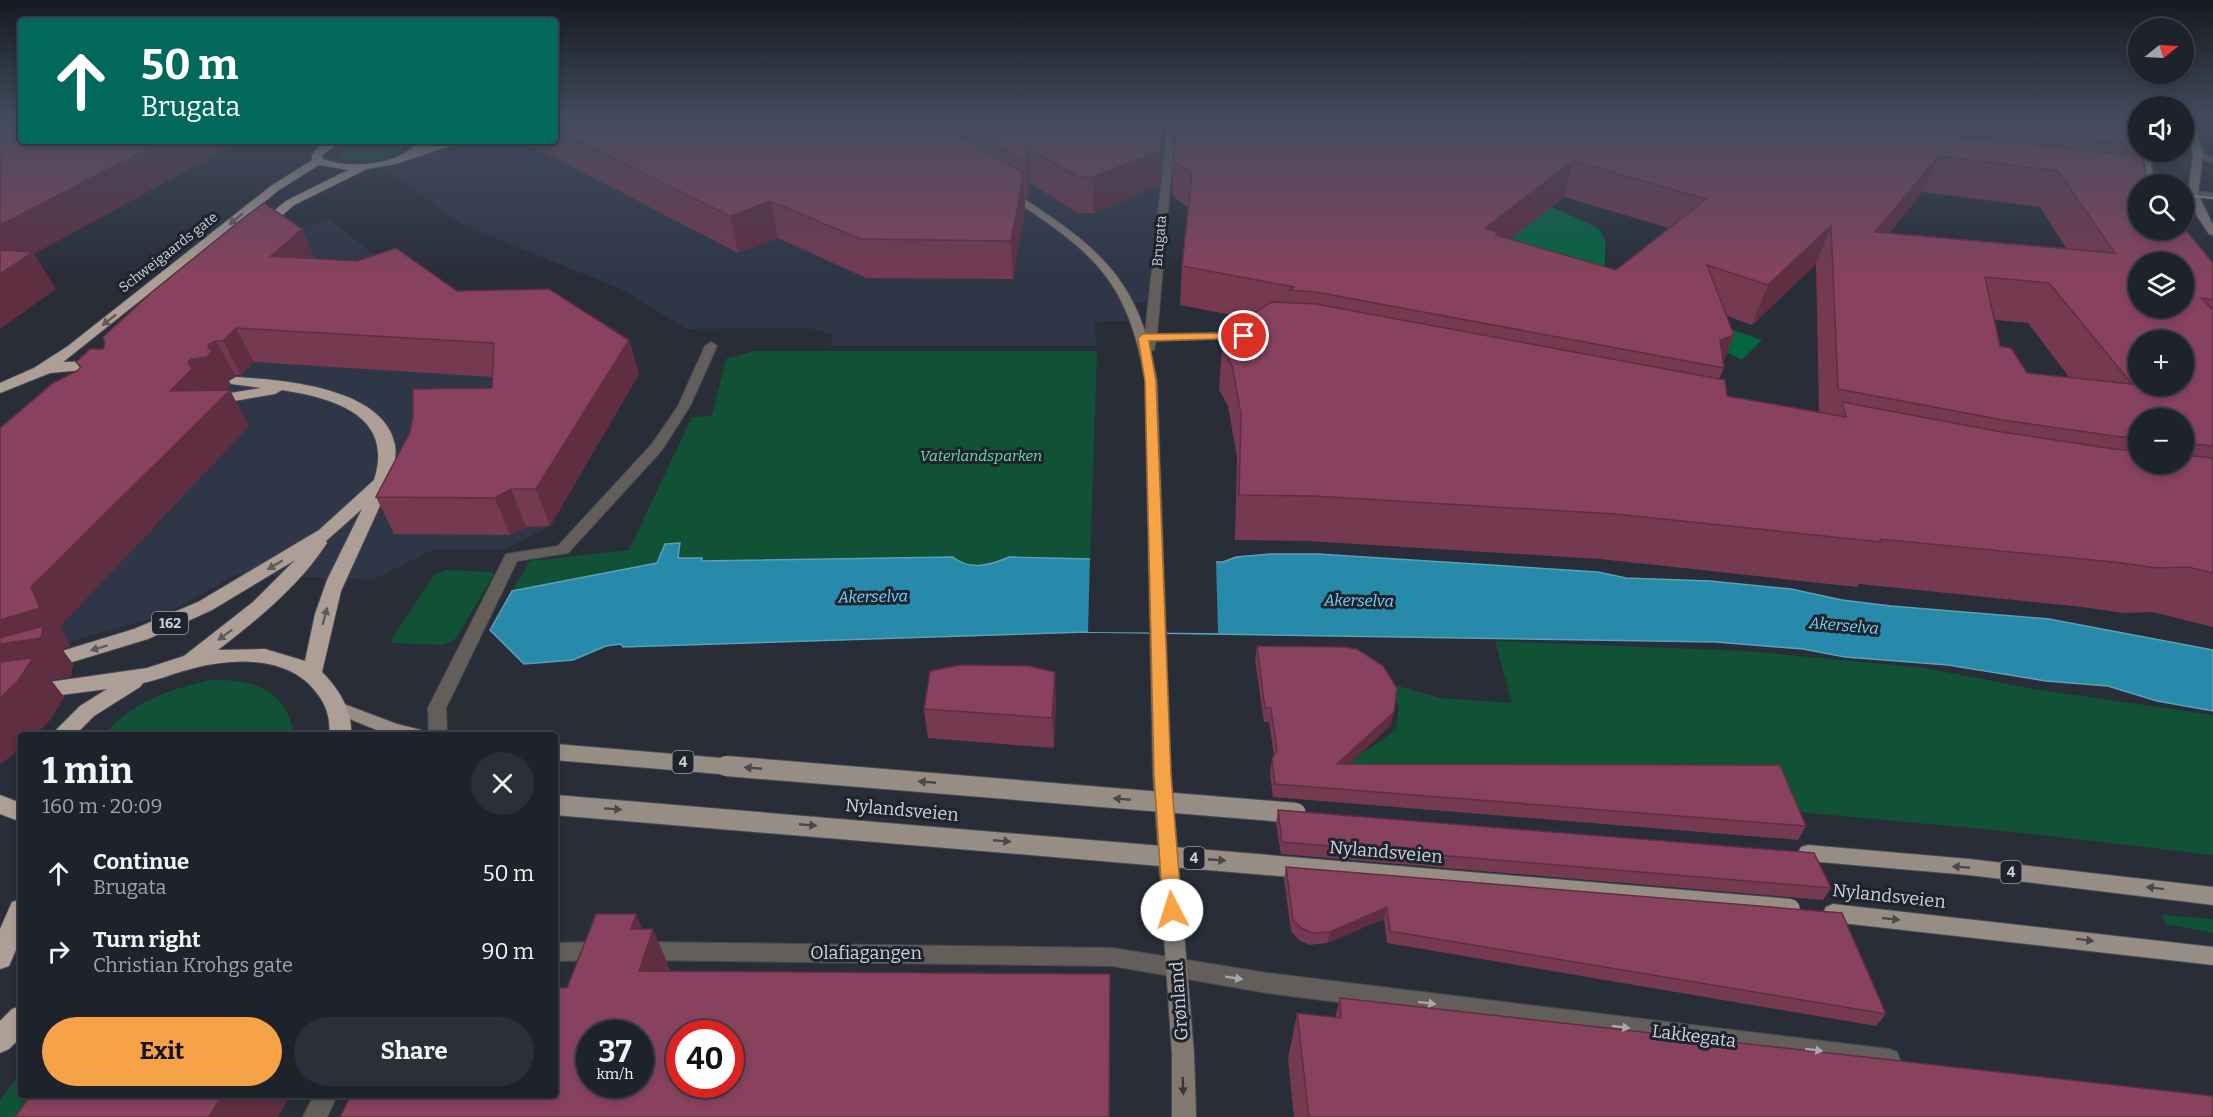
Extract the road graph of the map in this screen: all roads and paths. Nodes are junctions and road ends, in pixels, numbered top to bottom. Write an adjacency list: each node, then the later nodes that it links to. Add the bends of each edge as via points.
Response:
1 (300, 172): 14 (highway, Schweigaards gate, one-way to 14, via 73,349)
2 (353, 172): 9 (highway, via 290,203)
3 (1166, 172): 11 (street, Brugata)
4 (999, 187): 11 (street, via 1063,228 1097,257 1117,281)
5 (2194, 194): 6 (street)
6 (2213, 196)
7 (2194, 203): 8 (street)
8 (2213, 232)
9 (244, 241)
10 (1254, 336): 11 (street)
11 (1147, 338): 21 (street, Brugata)
12 (711, 346): 31 (street, via 684,406 657,447 563,550 511,557 437,708)
13 (109, 364): 14 (highway, Schweigaards gate, via 85,363)
14 (39, 371): 17 (highway, Schweigaards gate)
15 (236, 381): 16 (highway)
16 (286, 387): 18 (highway); 19 (highway, via 341,397 365,413 382,435 387,458)
17 (0, 389)
18 (217, 399)
19 (381, 483): 20 (highway, 162); 23 (highway, one-way to 19, via 335,581)
20 (325, 534): 22 (highway, 162, one-way to 22, via 298,571 276,592); 25 (highway, 162, one-way to 25, via 175,621)
21 (1157, 633): 43 (street, Grønland, via 1162,775)
22 (189, 662): 23 (highway, 162, via 255,655 287,661); 24 (highway, 162)
23 (312, 673): 27 (highway, 162)
24 (145, 676): 26 (highway, 162); 28 (highway, 162, via 87,711)
25 (0, 677)
26 (0, 696)
27 (336, 707): 29 (highway, 162); 30 (main road)
28 (65, 732)
29 (340, 732)
30 (402, 732)
31 (438, 732)
32 (558, 752): 36 (main road, Nylandsveien / 4, one-way to 32, bridge)
33 (0, 804): 35 (highway)
34 (558, 805): 41 (main road, Nylandsveien / 4, one-way to 41, bridge, via 1833,912)
35 (18, 812)
36 (1313, 814)
37 (1785, 851): 38 (main road, 4, one-way to 37, via 1980,868)
38 (2213, 896)
39 (18, 916): 42 (highway)
40 (558, 952): 43 (street, Olafiagangen, via 1084,955)
41 (2213, 956)
42 (0, 958)
43 (1176, 968): 46 (street, Lakkegata, one-way to 46, via 1267,983); 49 (street, Grønland, one-way to 49)
44 (18, 1021): 45 (highway)
45 (0, 1040)
46 (1908, 1062)
47 (324, 1098): 48 (street)
48 (315, 1117)
49 (1184, 1117)

